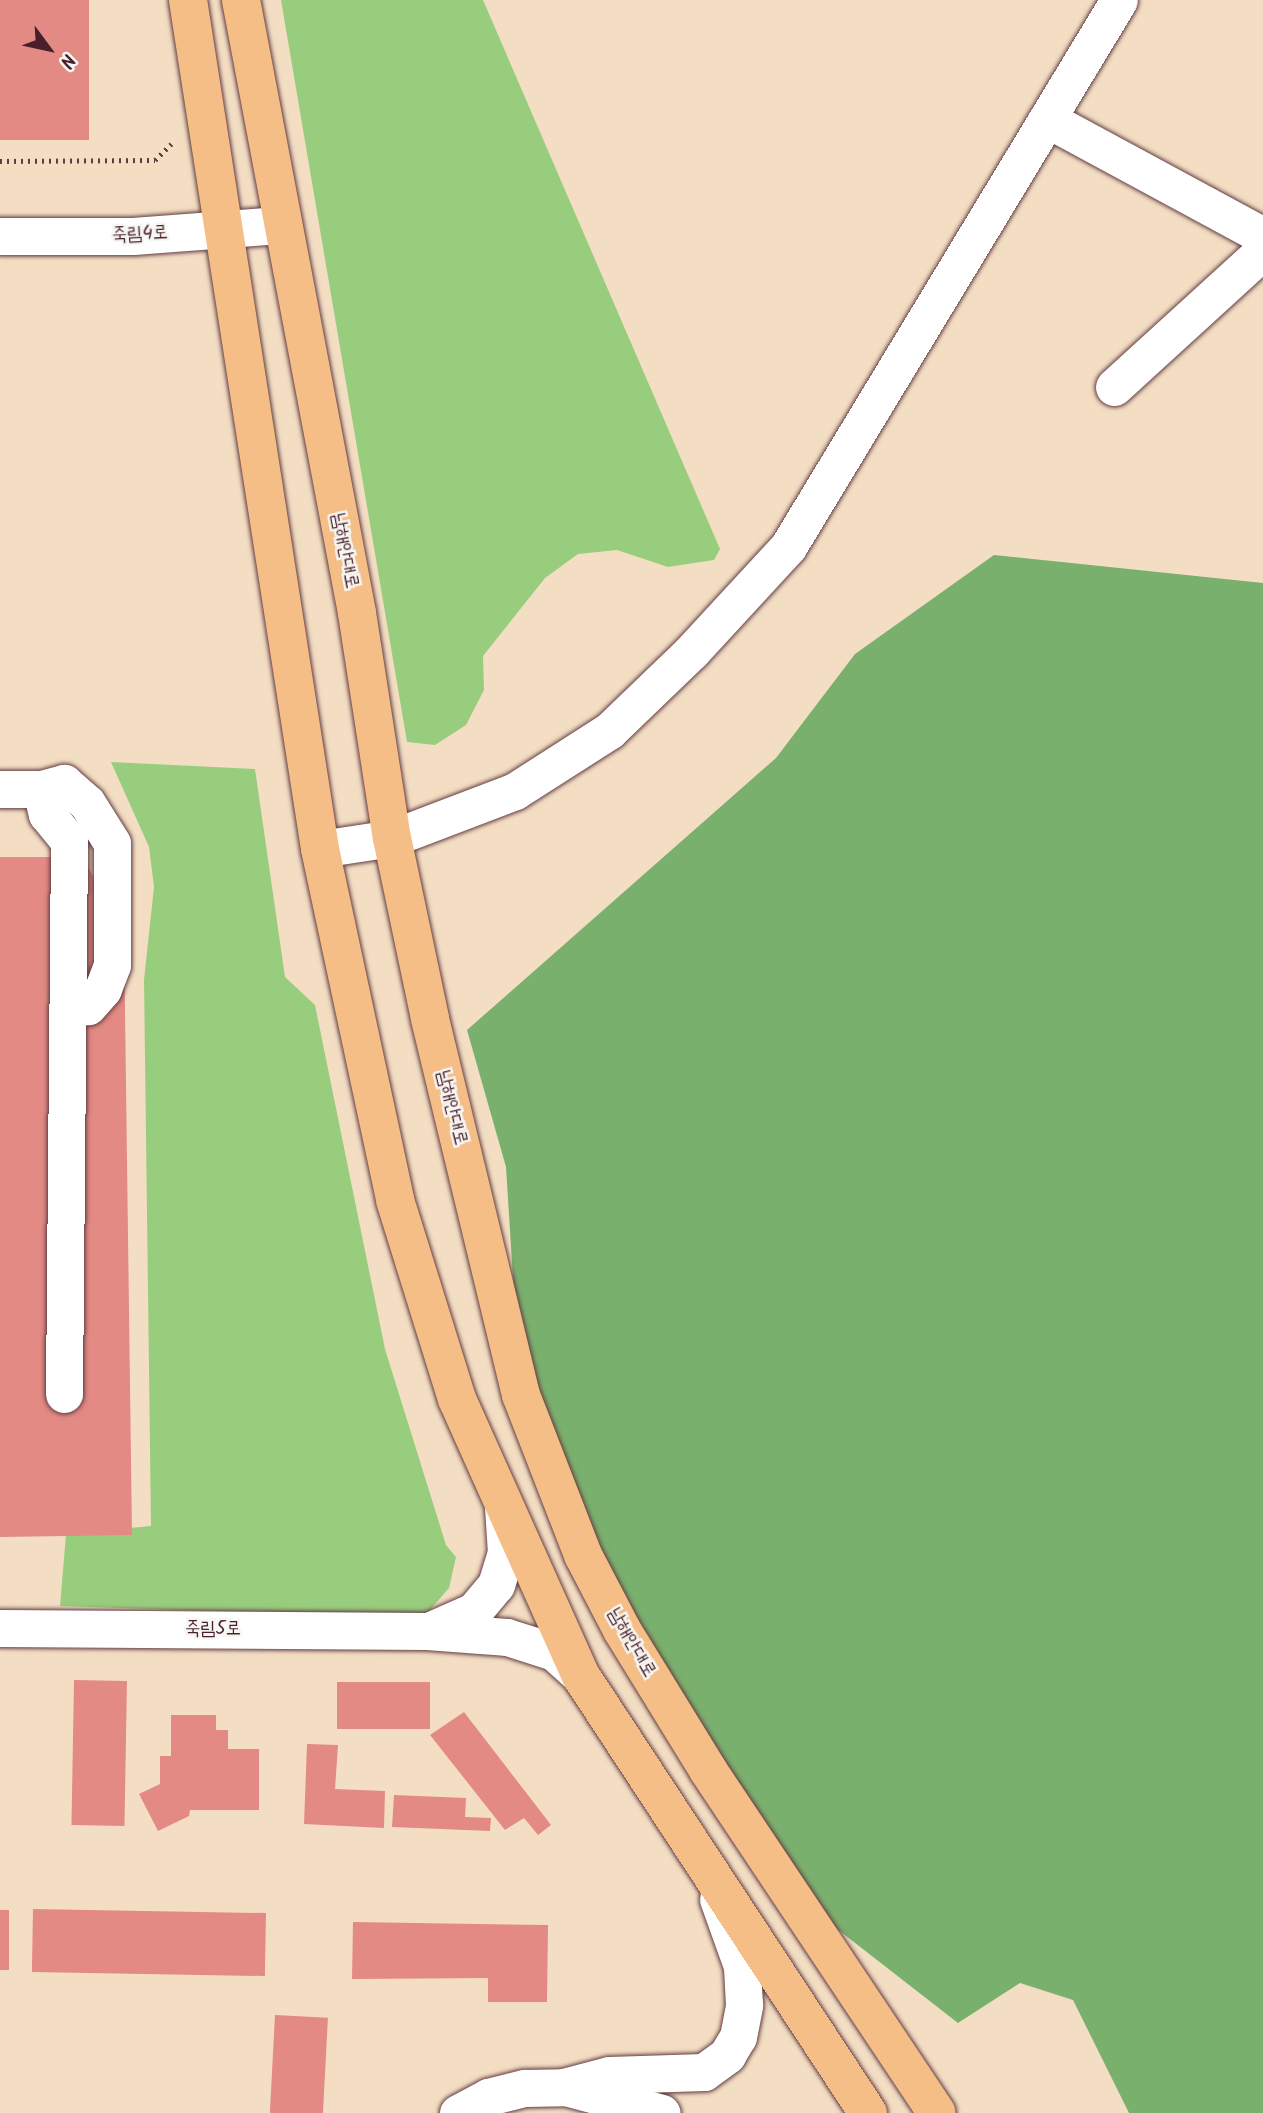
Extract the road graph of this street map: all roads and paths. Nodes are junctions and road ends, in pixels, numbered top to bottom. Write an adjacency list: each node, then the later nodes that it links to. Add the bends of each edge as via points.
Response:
1 (188, 0): 8 (main road)
2 (241, 0): 7 (main road, 남해안대로)
3 (1119, 0): 4 (street)
4 (1047, 119): 10 (street); 15 (street, via 779,556 609,731 515,791)
5 (173, 138): 6 (path, via 155,160)
6 (0, 161)
7 (280, 225): 8 (street, 죽림4로); 15 (main road, 남해안대로, via 357,613)
8 (222, 229): 9 (street, 죽림4로, via 133,236); 16 (main road)
9 (0, 236)
10 (1263, 236)
11 (1263, 251): 12 (street)
12 (1114, 387)
13 (0, 789): 14 (street)
14 (41, 789): 17 (street, via 64,783 87,803 112,843 112,965 103,989); 18 (street, via 47,814 69,841)
15 (392, 838): 16 (street); 28 (main road, 남해안대로, via 430,1018 521,1395 568,1520 622,1630 708,1770)
16 (320, 849): 19 (main road, via 395,1200 457,1399)
17 (88, 1006)
18 (64, 1394)
19 (502, 1496): 21 (street, via 506,1553 496,1585 474,1611); 22 (main road)
20 (0, 1628): 21 (street, 죽림5로)
21 (427, 1632): 22 (street, 죽림5로, via 507,1637 538,1644)
22 (581, 1676): 23 (main road)
23 (711, 1878): 24 (street, via 742,1966 744,2005 738,2037 727,2055 704,2072 609,2075); 27 (main road)
24 (564, 2087): 25 (street, via 500,2094); 26 (street)
25 (458, 2113)
26 (662, 2113)
27 (868, 2113)
28 (937, 2113)

